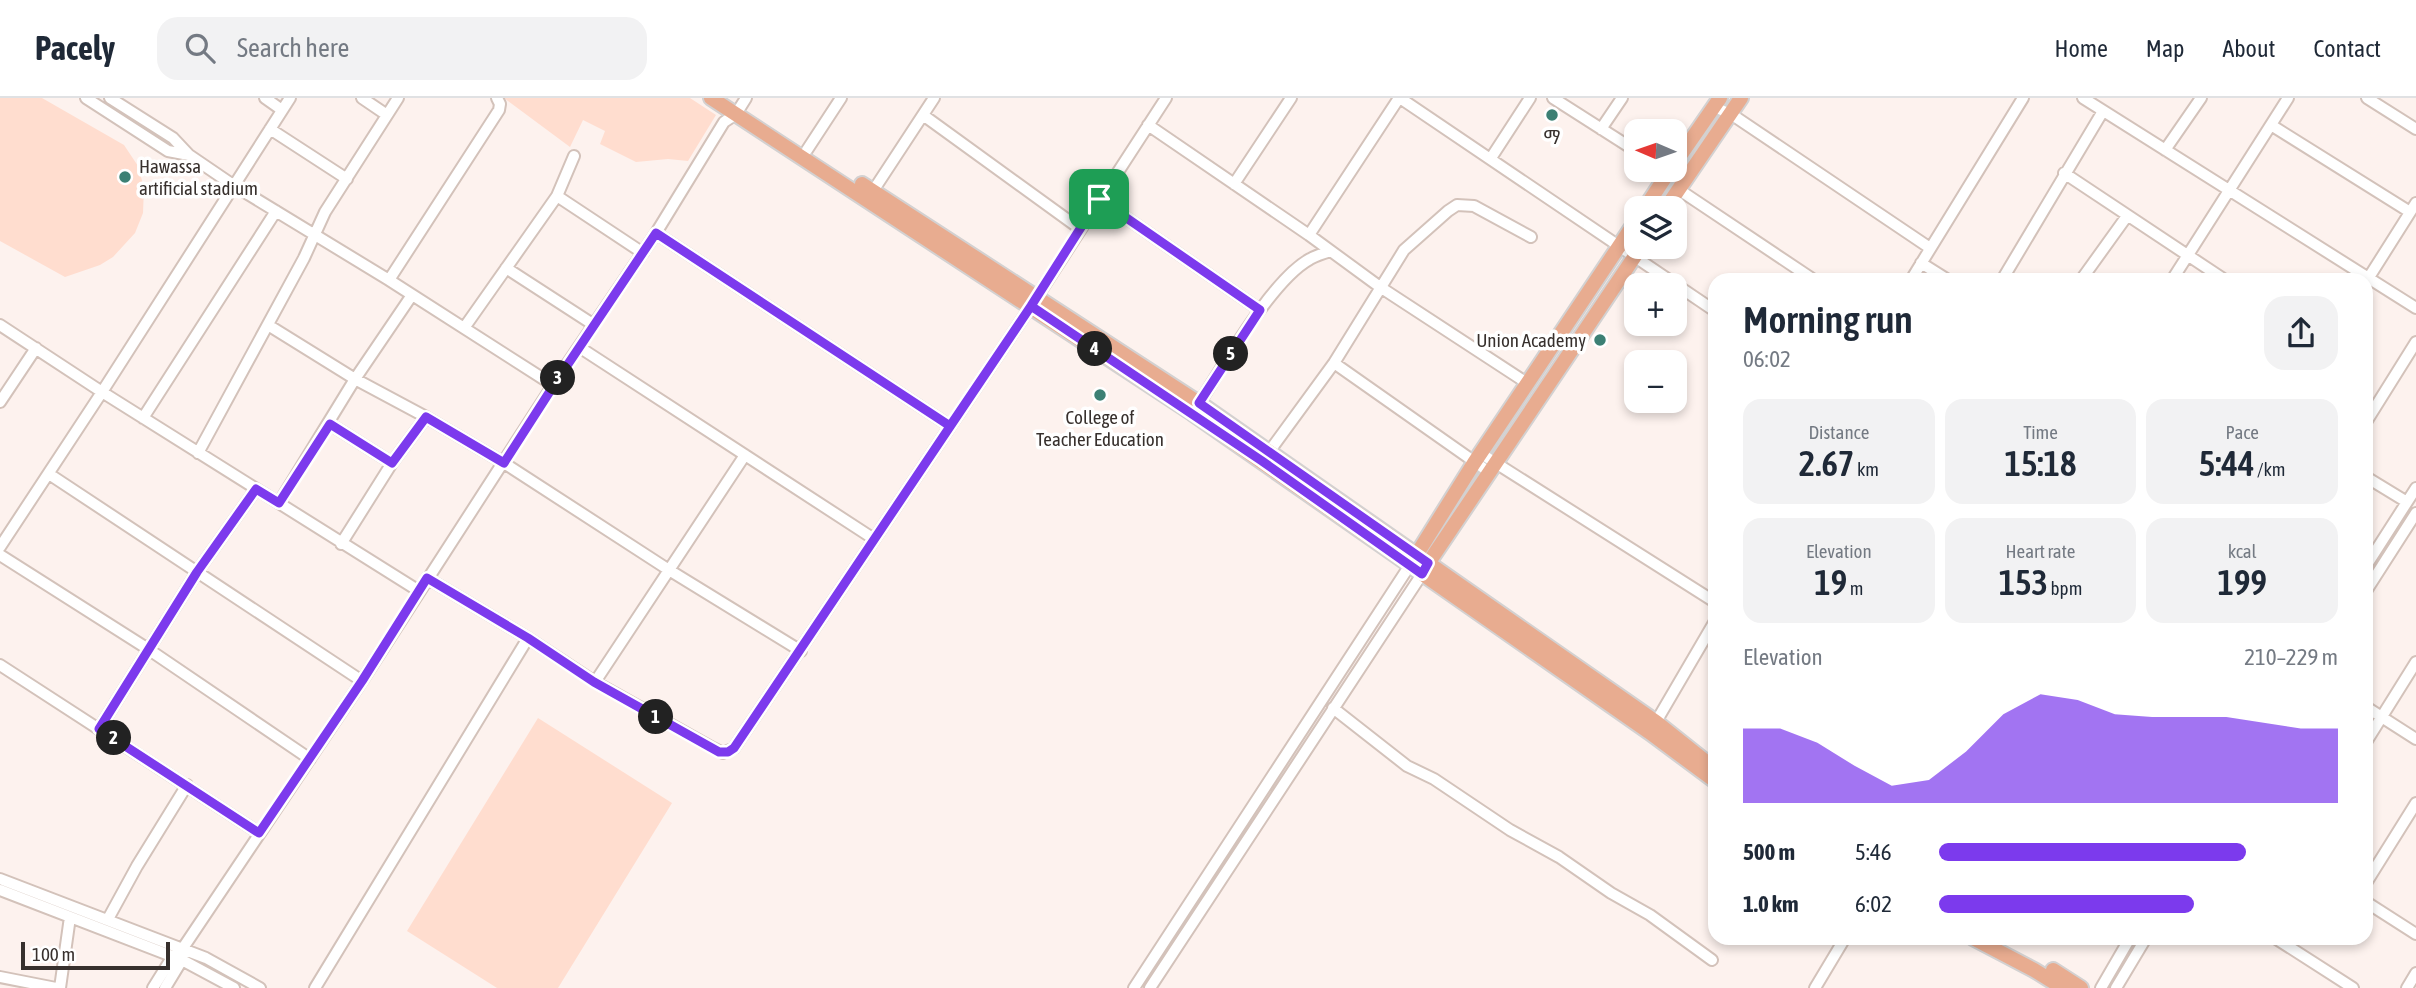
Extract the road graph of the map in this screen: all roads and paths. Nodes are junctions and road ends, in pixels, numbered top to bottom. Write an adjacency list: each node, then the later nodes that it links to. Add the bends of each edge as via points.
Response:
1 (86, 98): 39 (street, via 168,151)
2 (110, 98): 39 (street, via 173,138)
3 (265, 98): 25 (street)
4 (290, 98): 25 (street)
5 (362, 98): 28 (street)
6 (398, 98): 28 (street)
7 (497, 98): 80 (street, via 499,110)
8 (711, 98): 24 (main road)
9 (842, 98): 37 (street)
10 (934, 98): 29 (street)
11 (1166, 98): 30 (street)
12 (1291, 98): 44 (street)
13 (1399, 98): 41 (street); 58 (street)
14 (1531, 98): 41 (street)
15 (1553, 98): 32 (street)
16 (1622, 98): 32 (street)
17 (1741, 98): 27 (main road)
18 (2023, 98): 63 (street)
19 (2083, 98): 26 (street)
20 (2201, 98): 38 (street)
21 (2288, 98): 31 (street)
22 (2367, 98): 33 (street)
23 (1717, 102): 27 (street); 36 (main road)
24 (733, 105): 37 (main road); 56 (street); 84 (main road)
25 (282, 110): 34 (street)
26 (2103, 111): 38 (street); 42 (street)
27 (1731, 114): 46 (main road); 63 (street)
28 (387, 115): 43 (street)
29 (923, 115): 48 (street); 55 (street)
30 (1148, 125): 44 (street); 51 (street)
31 (2271, 125): 47 (street); 52 (street)
32 (1601, 129): 35 (street)
33 (2416, 129)
34 (270, 130): 43 (street); 45 (street)
35 (1624, 144)
36 (1687, 145)
37 (807, 150): 48 (main road)
38 (2165, 150): 47 (street)
39 (189, 155): 45 (street)
40 (574, 156): 49 (street)
41 (1492, 158): 61 (street)
42 (2064, 173): 54 (street); 74 (street)
43 (347, 179): 57 (street)
44 (1234, 184): 58 (street)
45 (233, 185): 53 (street); 99 (street)
46 (1678, 189): 50 (main road); 71 (street)
47 (2229, 190): 66 (street); 78 (street)
48 (873, 191): 84 (main road)
49 (557, 195): 65 (street); 70 (street)
50 (1674, 196)
51 (1099, 199): 55 (street); 87 (street)
52 (2413, 208): 79 (street)
53 (276, 211): 57 (street); 104 (street)
54 (2127, 216): 66 (street); 75 (street)
55 (1079, 228): 84 (street)
56 (656, 233): 65 (street); 106 (street)
57 (314, 234): 80 (street); 89 (street)
58 (1309, 235): 64 (street)
59 (1531, 237): 82 (street, via 1485,211 1457,205 1404,250)
60 (1624, 237): 61 (main road)
61 (1618, 245): 62 (street); 97 (main road)
62 (1624, 247)
63 (1930, 248): 69 (street)
64 (1331, 251): 82 (street); 87 (street, via 1294,271)
65 (643, 253): 90 (street)
66 (2187, 256): 76 (street); 77 (street)
67 (1632, 259): 113 (main road)
68 (1646, 259): 85 (street)
69 (1921, 263): 72 (street); 73 (street)
70 (506, 268): 90 (street); 91 (street)
71 (1804, 273)
72 (1915, 273)
73 (1937, 273)
74 (2006, 273)
75 (2086, 273)
76 (2176, 273)
77 (2214, 273)
78 (2355, 273)
79 (2372, 273)
80 (389, 280): 83 (street)
81 (2373, 284): 86 (street)
82 (1380, 287): 95 (street); 97 (street)
83 (412, 295): 91 (street); 96 (street)
84 (1033, 302): 101 (main road); 106 (street)
85 (1708, 306)
86 (2416, 308)
87 (1260, 310): 101 (street)
88 (0, 325): 94 (street)
89 (268, 325): 96 (street); 107 (street)
90 (594, 325): 93 (street)
91 (464, 328): 98 (street)
92 (2416, 342): 102 (street)
93 (579, 347): 98 (street); 108 (street)
94 (36, 348): 99 (street); 100 (street)
95 (1334, 363): 109 (street); 110 (street)
96 (355, 379): 103 (street); 105 (street)
97 (1527, 383): 110 (main road)
98 (554, 385): 112 (street)
99 (102, 392): 104 (street); 114 (street)
100 (0, 402)
101 (1196, 408): 109 (main road)
102 (2373, 411)
103 (426, 417): 111 (street); 112 (street)
104 (144, 418): 107 (street)
105 (330, 424): 111 (street); 119 (street)
106 (950, 426): 121 (street)
107 (198, 453): 117 (street)
108 (745, 455): 121 (street); 127 (street)
109 (1266, 456): 126 (main road)
110 (1477, 458): 113 (street); 126 (main road)
111 (392, 463): 122 (street)
112 (504, 463): 127 (street); 129 (street)
113 (1493, 467): 126 (main road); 132 (street)
114 (49, 474): 123 (street); 128 (street)
115 (2373, 481): 118 (street)
116 (2416, 488): 118 (street)
117 (256, 489): 119 (street); 128 (street)
118 (2407, 502): 125 (street)
119 (279, 503): 122 (street)
120 (2416, 513): 130 (street)
121 (874, 539): 136 (street)
122 (341, 544): 131 (street)
123 (0, 547)
124 (0, 555): 135 (street)
125 (2373, 555)
126 (1419, 564): 141 (street); 144 (main road); 179 (street)
127 (669, 570): 136 (street); 140 (street)
128 (197, 572): 135 (street); 139 (street)
129 (427, 578): 131 (street); 134 (street)
130 (2373, 580)
131 (419, 591): 139 (street)
132 (1708, 598)
133 (1708, 633): 144 (street)
134 (528, 638): 140 (street); 178 (street)
135 (148, 649): 145 (street); 148 (street)
136 (801, 651): 140 (street, via 734,748 723,753)
137 (2416, 662): 143 (street)
138 (0, 665): 145 (street)
139 (362, 681): 148 (street)
140 (594, 682)
141 (1333, 708): 170 (street, via 1407,766 1559,857); 180 (street)
142 (2373, 711): 143 (street)
143 (2382, 717): 146 (street); 147 (street)
144 (1653, 727): 149 (main road); 150 (main road)
145 (99, 729): 151 (street)
146 (2373, 731)
147 (2416, 738)
148 (310, 759): 155 (street)
149 (1708, 764)
150 (1708, 775)
151 (187, 785): 155 (street); 161 (street)
152 (2416, 803): 153 (street)
153 (2404, 821): 154 (street); 156 (street)
154 (2416, 829)
155 (259, 833): 169 (street)
156 (2373, 872)
157 (0, 878): 161 (street)
158 (0, 890): 160 (street)
159 (2373, 906): 162 (street)
160 (70, 917): 169 (street); 173 (street)
161 (108, 919): 169 (street)
162 (2416, 934)
163 (1841, 945): 181 (street)
164 (1986, 945): 182 (main road)
165 (2007, 945): 183 (main road)
166 (2126, 945): 184 (street)
167 (2142, 945): 185 (street)
168 (2286, 945): 186 (street)
169 (180, 955): 174 (street); 175 (street); 176 (street); 177 (street, via 206,958)
170 (1712, 960)
171 (2416, 973): 187 (street)
172 (0, 976): 173 (street)
173 (58, 988)
174 (153, 988)
175 (165, 988)
176 (234, 988)
177 (260, 988)
178 (315, 988)
179 (1134, 988)
180 (1150, 988)
181 (1815, 988)
182 (2063, 988)
183 (2081, 988)
184 (2101, 988)
185 (2116, 988)
186 (2353, 988)
187 (2407, 988)

